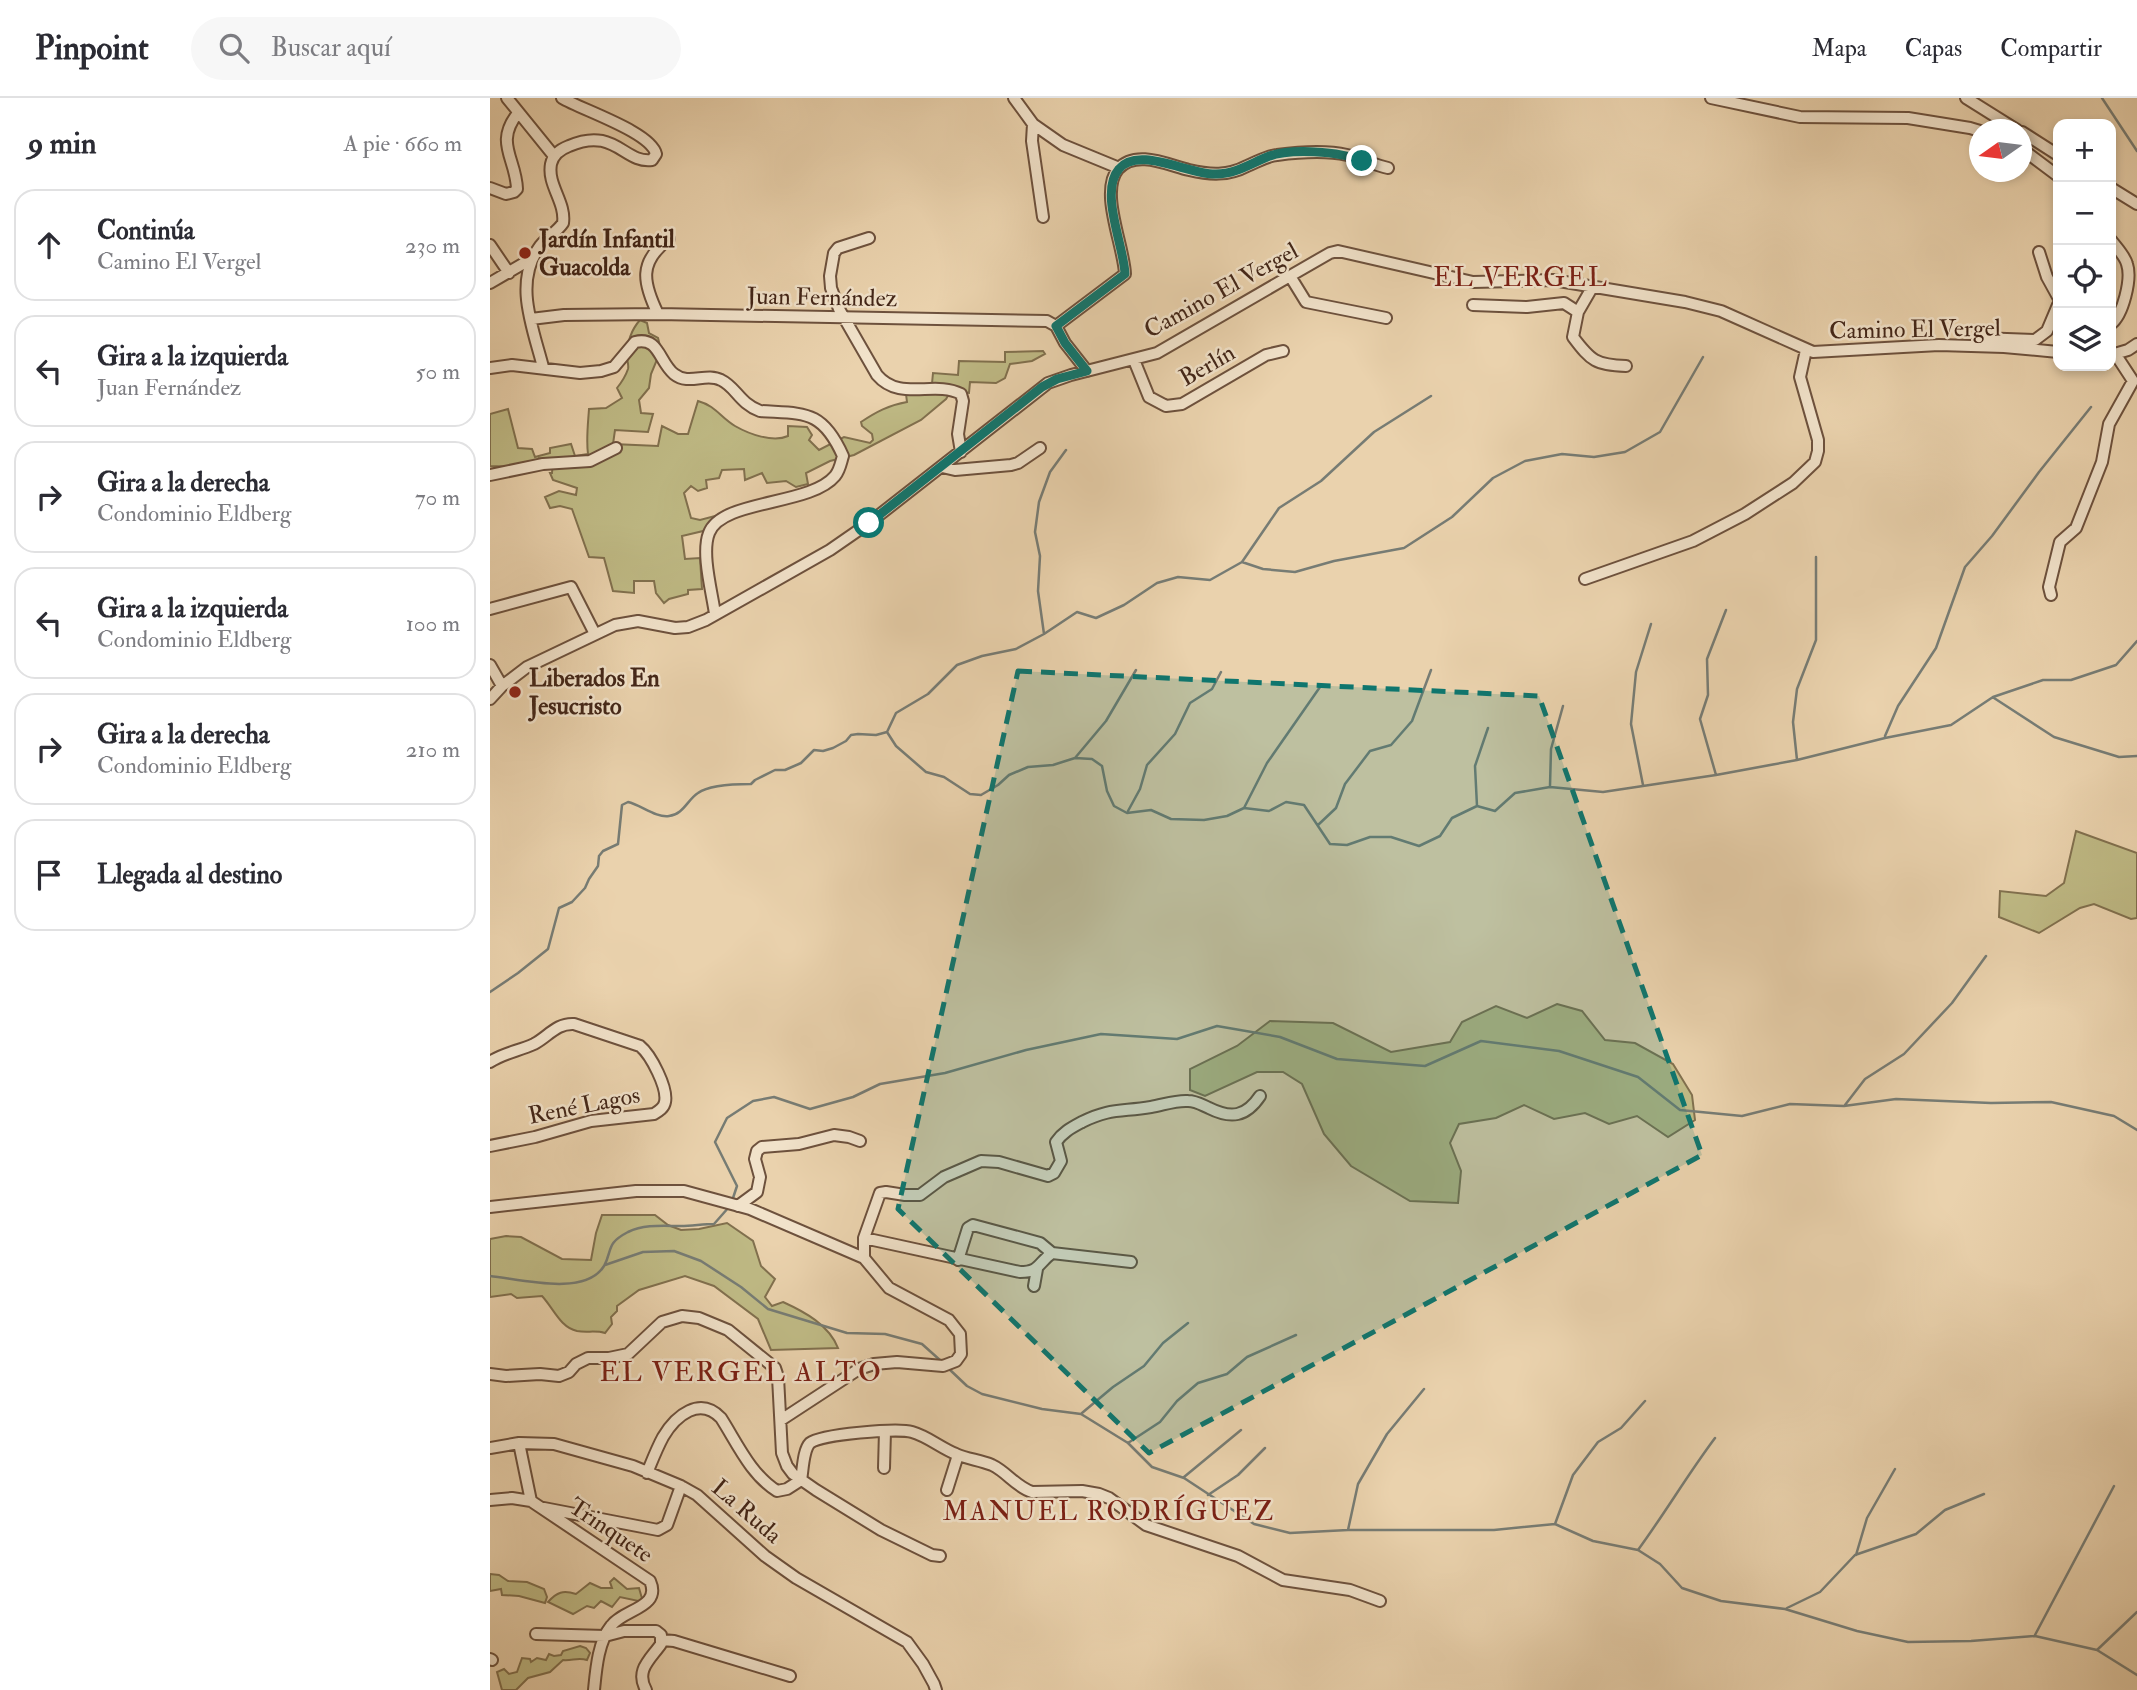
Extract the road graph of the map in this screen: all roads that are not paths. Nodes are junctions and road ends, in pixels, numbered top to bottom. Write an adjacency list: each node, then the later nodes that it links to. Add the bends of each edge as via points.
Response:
1 (507, 98): 6 (street)
2 (562, 98): 12 (street, via 619,124 656,153 645,161 591,139)
3 (1014, 98): 8 (street)
4 (1711, 98): 9 (street, via 1800,117 1908,118)
5 (1966, 98): 7 (street)
6 (518, 113): 12 (street); 17 (street, via 506,140 517,189 506,194)
7 (1999, 119)
8 (1033, 124): 14 (street, via 1063,145); 20 (street)
9 (1969, 128)
10 (2032, 139): 11 (street)
11 (2053, 152)
12 (554, 156): 26 (street, via 551,175 563,223 540,245)
13 (2032, 157): 16 (street)
14 (1119, 168): 15 (street, via 1130,160 1146,159 1220,174 1275,155 1323,152 1350,155); 40 (street, via 1111,191 1125,274)
15 (1388, 168)
16 (2053, 172)
17 (490, 188)
18 (2116, 191): 19 (street)
19 (2137, 204)
20 (1043, 217)
21 (869, 238): 36 (street, via 834,253 831,288)
22 (669, 239): 35 (street, via 646,268 647,288)
23 (490, 245): 27 (street)
24 (2114, 245): 39 (street, via 2127,263 2129,284)
25 (2039, 252): 31 (street)
26 (531, 262): 27 (street); 38 (street, via 526,283)
27 (509, 273): 29 (street)
28 (1290, 276): 30 (street, Camino El Vergel, via 1338,251 1473,282 1553,280); 37 (street, via 1306,302); 48 (street, Camino El Vergel, via 1157,353)
29 (490, 283)
30 (1593, 286): 34 (street); 43 (street, Camino El Vergel, via 1721,311)
31 (2053, 288)
32 (1474, 305): 34 (street, via 1564,303)
33 (2057, 308): 42 (street, via 2047,331 2035,340 1980,338)
34 (1578, 313): 49 (street, via 1573,337 1588,357)
35 (658, 314): 36 (street, Juan Fernández); 38 (street, Juan Fernández)
36 (846, 318): 40 (street, Juan Fernández, via 1048,321); 55 (street, via 887,385 961,394)
37 (1386, 318)
38 (531, 319): 50 (street)
39 (2116, 320)
40 (1056, 326): 52 (street)
41 (2137, 344): 46 (street)
42 (1975, 345): 43 (street, Camino El Vergel); 45 (street, Camino El Vergel)
43 (1806, 350): 58 (street, via 1800,377 1818,440 1815,462 1793,483 1703,536)
44 (1283, 351): 48 (street, Berlín, via 1266,355 1182,404 1166,407 1149,397)
45 (2053, 352)
46 (2116, 354)
47 (2116, 359): 59 (street, via 2133,381 2109,424 2102,461 2076,527 2060,542)
48 (1134, 360): 52 (street, Camino El Vergel)
49 (1626, 366)
50 (543, 367): 51 (street); 61 (street, via 580,373 607,370 635,342 651,342 679,377 721,380 743,402 760,411 808,415 835,440 843,456 833,478 791,497 726,515 715,523 707,543)
51 (490, 368)
52 (1087, 371): 55 (street, Camino El Vergel, via 1048,383)
53 (616, 448): 57 (street, via 590,461 543,464)
54 (1040, 449): 56 (street, via 1011,465)
55 (961, 452): 56 (street, Camino El Vergel)
56 (942, 467): 61 (street, Camino El Vergel, via 841,543)
57 (490, 475)
58 (1585, 579)
59 (2051, 595)
60 (490, 609): 62 (street, via 571,587)
61 (715, 614): 62 (street, Camino El Vergel, via 688,626 630,621)
62 (594, 634): 64 (street, Camino El Vergel, via 527,667)
63 (490, 665): 64 (street)
64 (502, 686): 65 (street, Camino El Vergel)
65 (490, 699)
66 (490, 1062): 69 (street, René Lagos, via 535,1044 557,1027 574,1024 648,1052 665,1103 654,1114 591,1121)
67 (1260, 1096): 72 (street, via 1252,1108 1233,1115 1186,1100 1094,1116 1056,1142 1060,1161 1054,1173 1043,1175 981,1161 944,1177 920,1195 880,1193)
68 (860, 1142): 70 (street, via 834,1135 762,1147 755,1159 760,1177 757,1192)
69 (490, 1146)
70 (733, 1205): 71 (street, via 684,1191 636,1191); 74 (street)
71 (490, 1207)
72 (864, 1238): 74 (street); 75 (street)
73 (1052, 1253): 75 (street, via 1040,1242 973,1225); 76 (street); 77 (street)
74 (864, 1258): 80 (street, via 889,1288 949,1320 960,1334 961,1354 943,1366 897,1362 859,1369)
75 (958, 1260): 77 (street, via 1020,1272)
76 (1131, 1262)
77 (1037, 1269): 78 (street)
78 (1034, 1286)
79 (490, 1374): 80 (street, via 558,1376 588,1358 628,1354 662,1322 682,1316 699,1318 728,1330 775,1368)
80 (780, 1420): 87 (street, via 782,1453)
81 (885, 1431): 84 (street, via 911,1432); 85 (street); 87 (street, via 824,1437 810,1443)
82 (519, 1443): 83 (street, La Ruda); 86 (street, La Ruda, via 554,1444); 91 (street, Trinquete)
83 (490, 1448)
84 (958, 1455): 89 (street); 94 (street, via 993,1466 1032,1492 1100,1494 1146,1525 1238,1556 1283,1580 1350,1590)
85 (884, 1468)
86 (647, 1473): 87 (street, via 663,1437 676,1421 694,1408 704,1408 721,1418 768,1485 777,1491); 88 (street, La Ruda)
87 (801, 1480): 93 (street, via 881,1530)
88 (681, 1486): 92 (street, via 667,1525 658,1530); 101 (street, La Ruda, via 796,1578 907,1642)
89 (947, 1490)
90 (490, 1500): 91 (street)
91 (531, 1501): 92 (street)
92 (542, 1508): 96 (street, Trinquete, via 652,1585 651,1598 615,1622)
93 (940, 1556)
94 (1380, 1601)
95 (536, 1634): 96 (street)
96 (605, 1636): 97 (street, via 643,1630 656,1631); 99 (street)
97 (662, 1640): 98 (street); 100 (street, via 642,1668)
98 (790, 1676)
99 (594, 1690)
100 (646, 1690)
101 (936, 1690)

